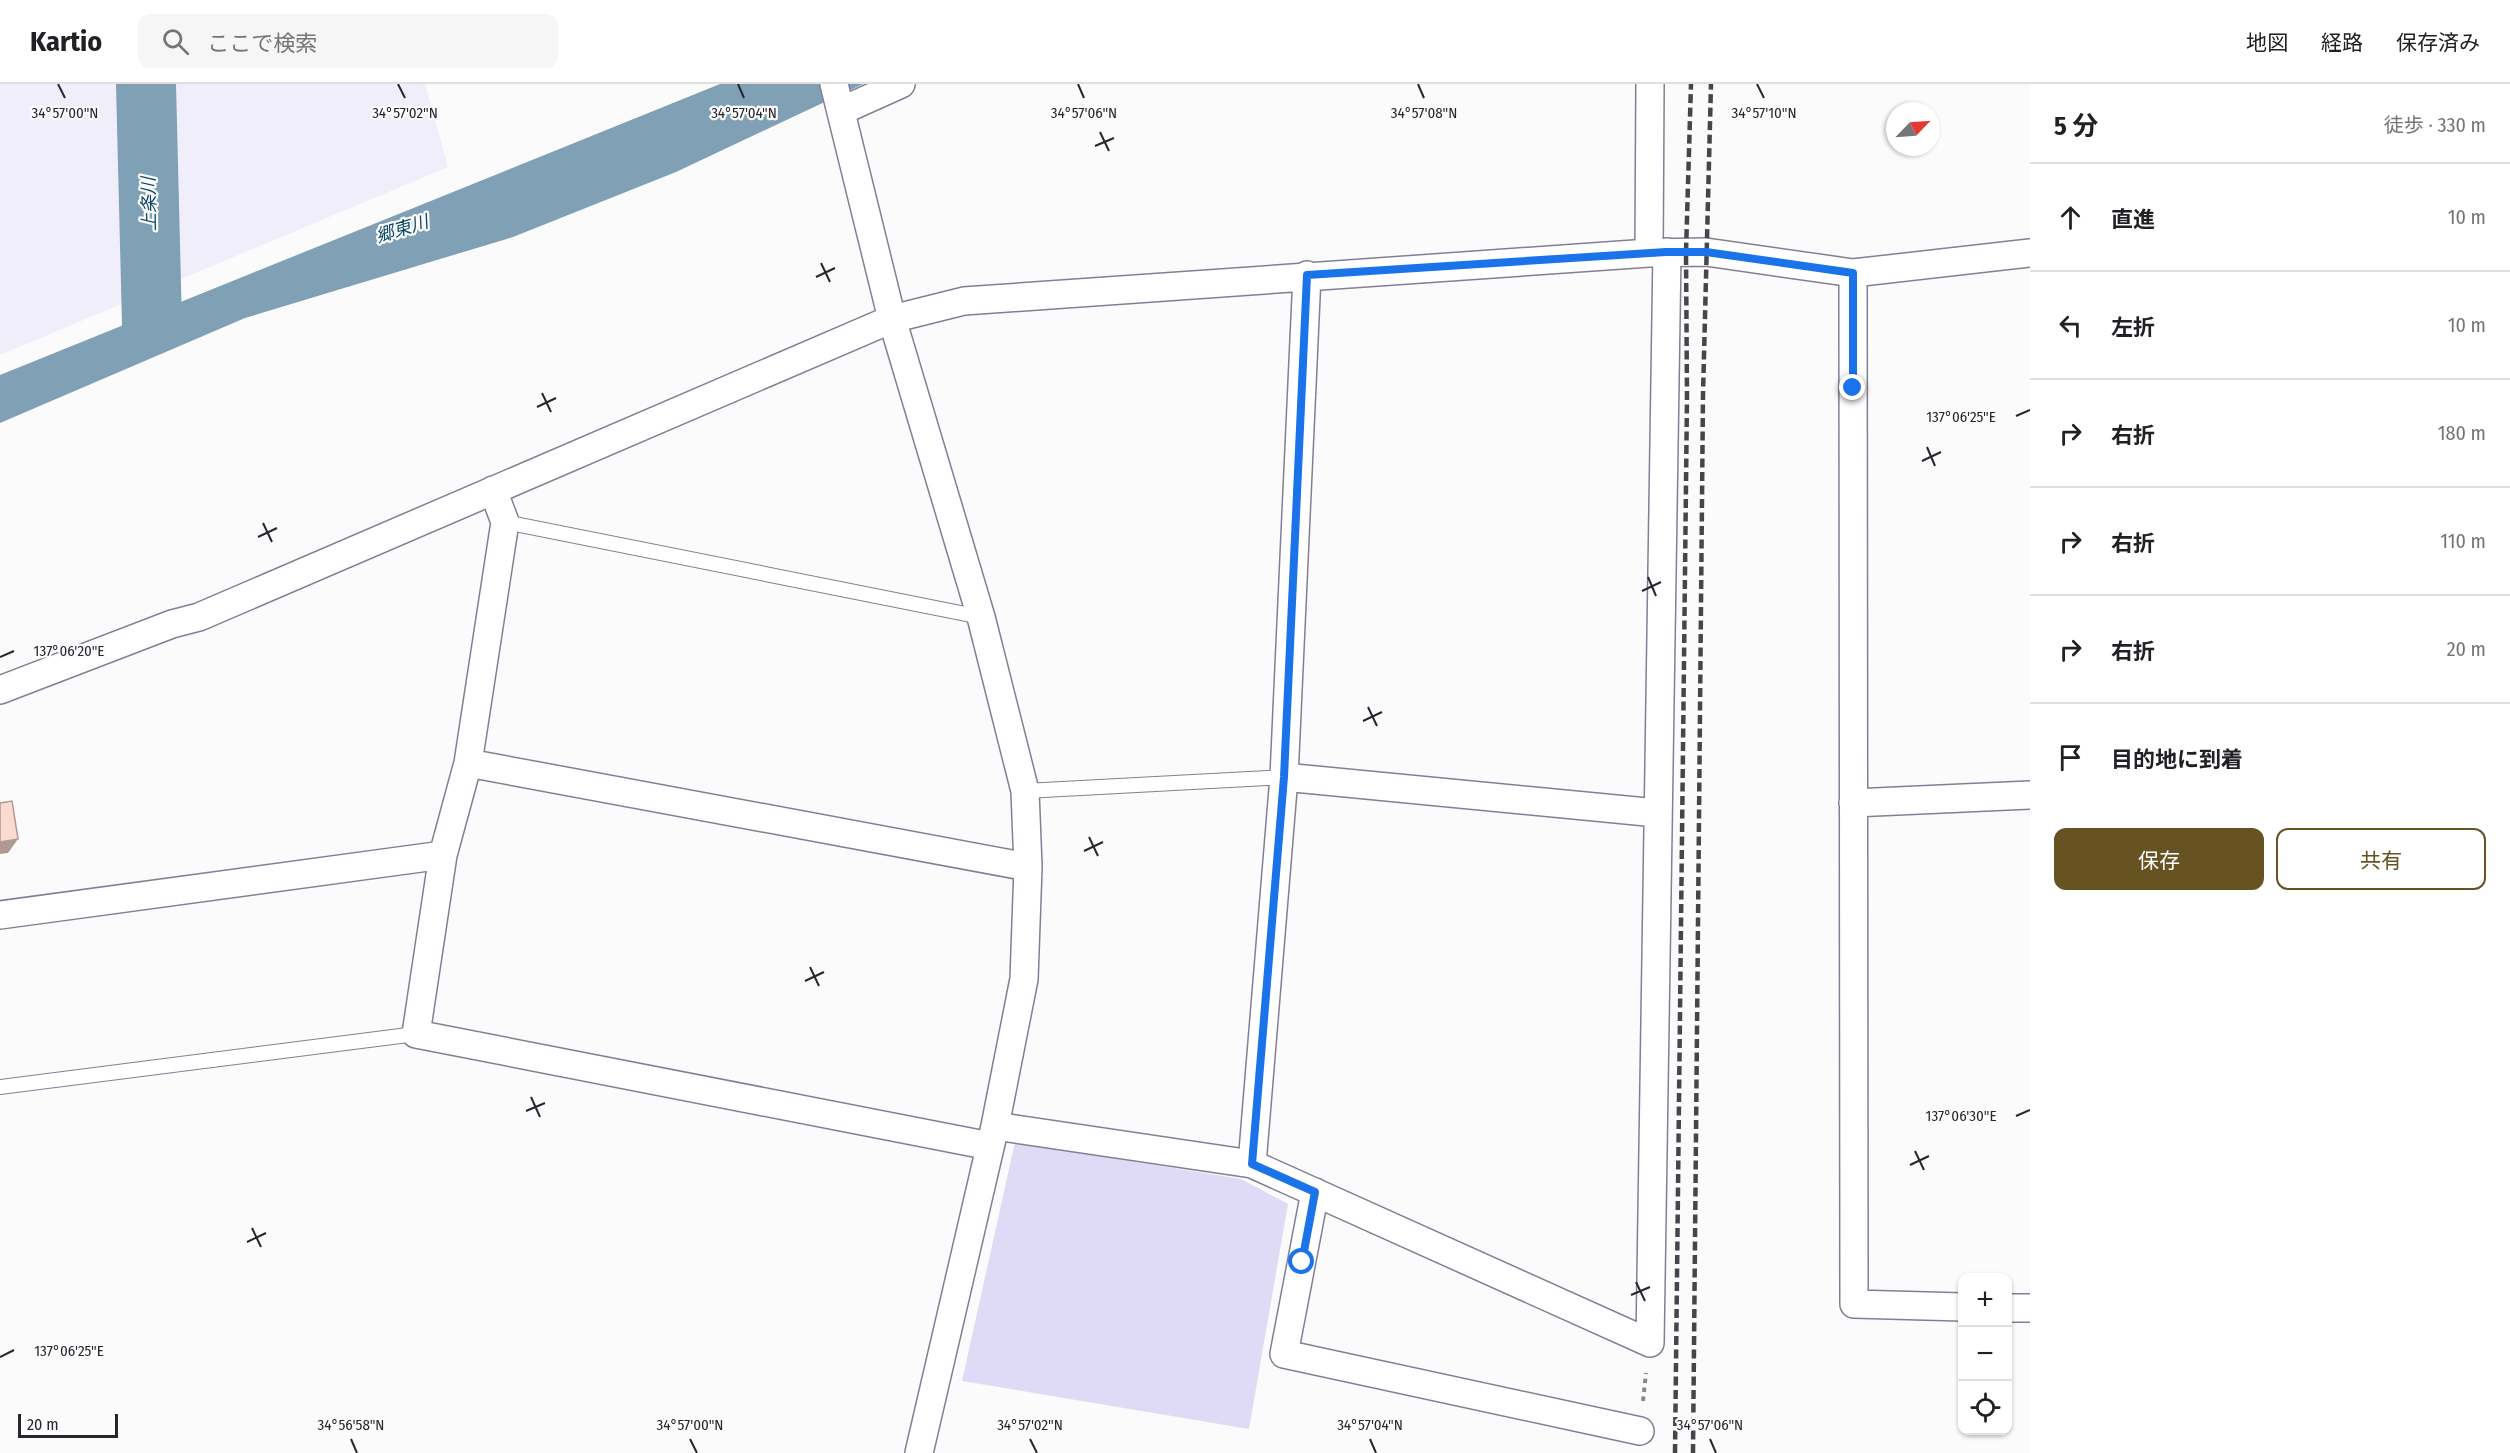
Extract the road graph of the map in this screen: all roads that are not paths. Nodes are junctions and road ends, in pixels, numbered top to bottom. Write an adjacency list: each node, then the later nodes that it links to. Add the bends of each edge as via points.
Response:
1 (834, 84): 4 (street)
2 (901, 84): 4 (street)
3 (1650, 84): 5 (street)
4 (841, 111): 9 (street)
5 (1658, 252): 7 (street, via 1706,252); 8 (street); 19 (street)
6 (2030, 253): 7 (street)
7 (1853, 273): 18 (street)
8 (1307, 275): 9 (street, via 964,301); 15 (street)
9 (892, 319): 10 (street); 12 (street)
10 (493, 490): 11 (street); 13 (street, via 200,617 172,624)
11 (505, 522): 12 (lane); 14 (street)
12 (981, 616): 16 (street)
13 (0, 690)
14 (468, 763): 20 (street); 21 (street)
15 (1284, 777): 16 (lane); 19 (street); 26 (street)
16 (1025, 791): 21 (street)
17 (2030, 795): 18 (street)
18 (1853, 803): 28 (street, via 1854,1304)
19 (1657, 813): 27 (street, via 1650,1343)
20 (443, 855): 22 (street); 23 (street)
21 (1028, 867): 25 (street, via 1024,979)
22 (0, 915)
23 (416, 1034): 24 (lane); 25 (street)
24 (0, 1088)
25 (992, 1136): 26 (street); 32 (street)
26 (1252, 1164): 27 (street)
27 (1315, 1192): 31 (street, via 1284,1354)
28 (1958, 1307)
29 (2012, 1308): 30 (street)
30 (2030, 1308)
31 (1640, 1431)
32 (919, 1453)

